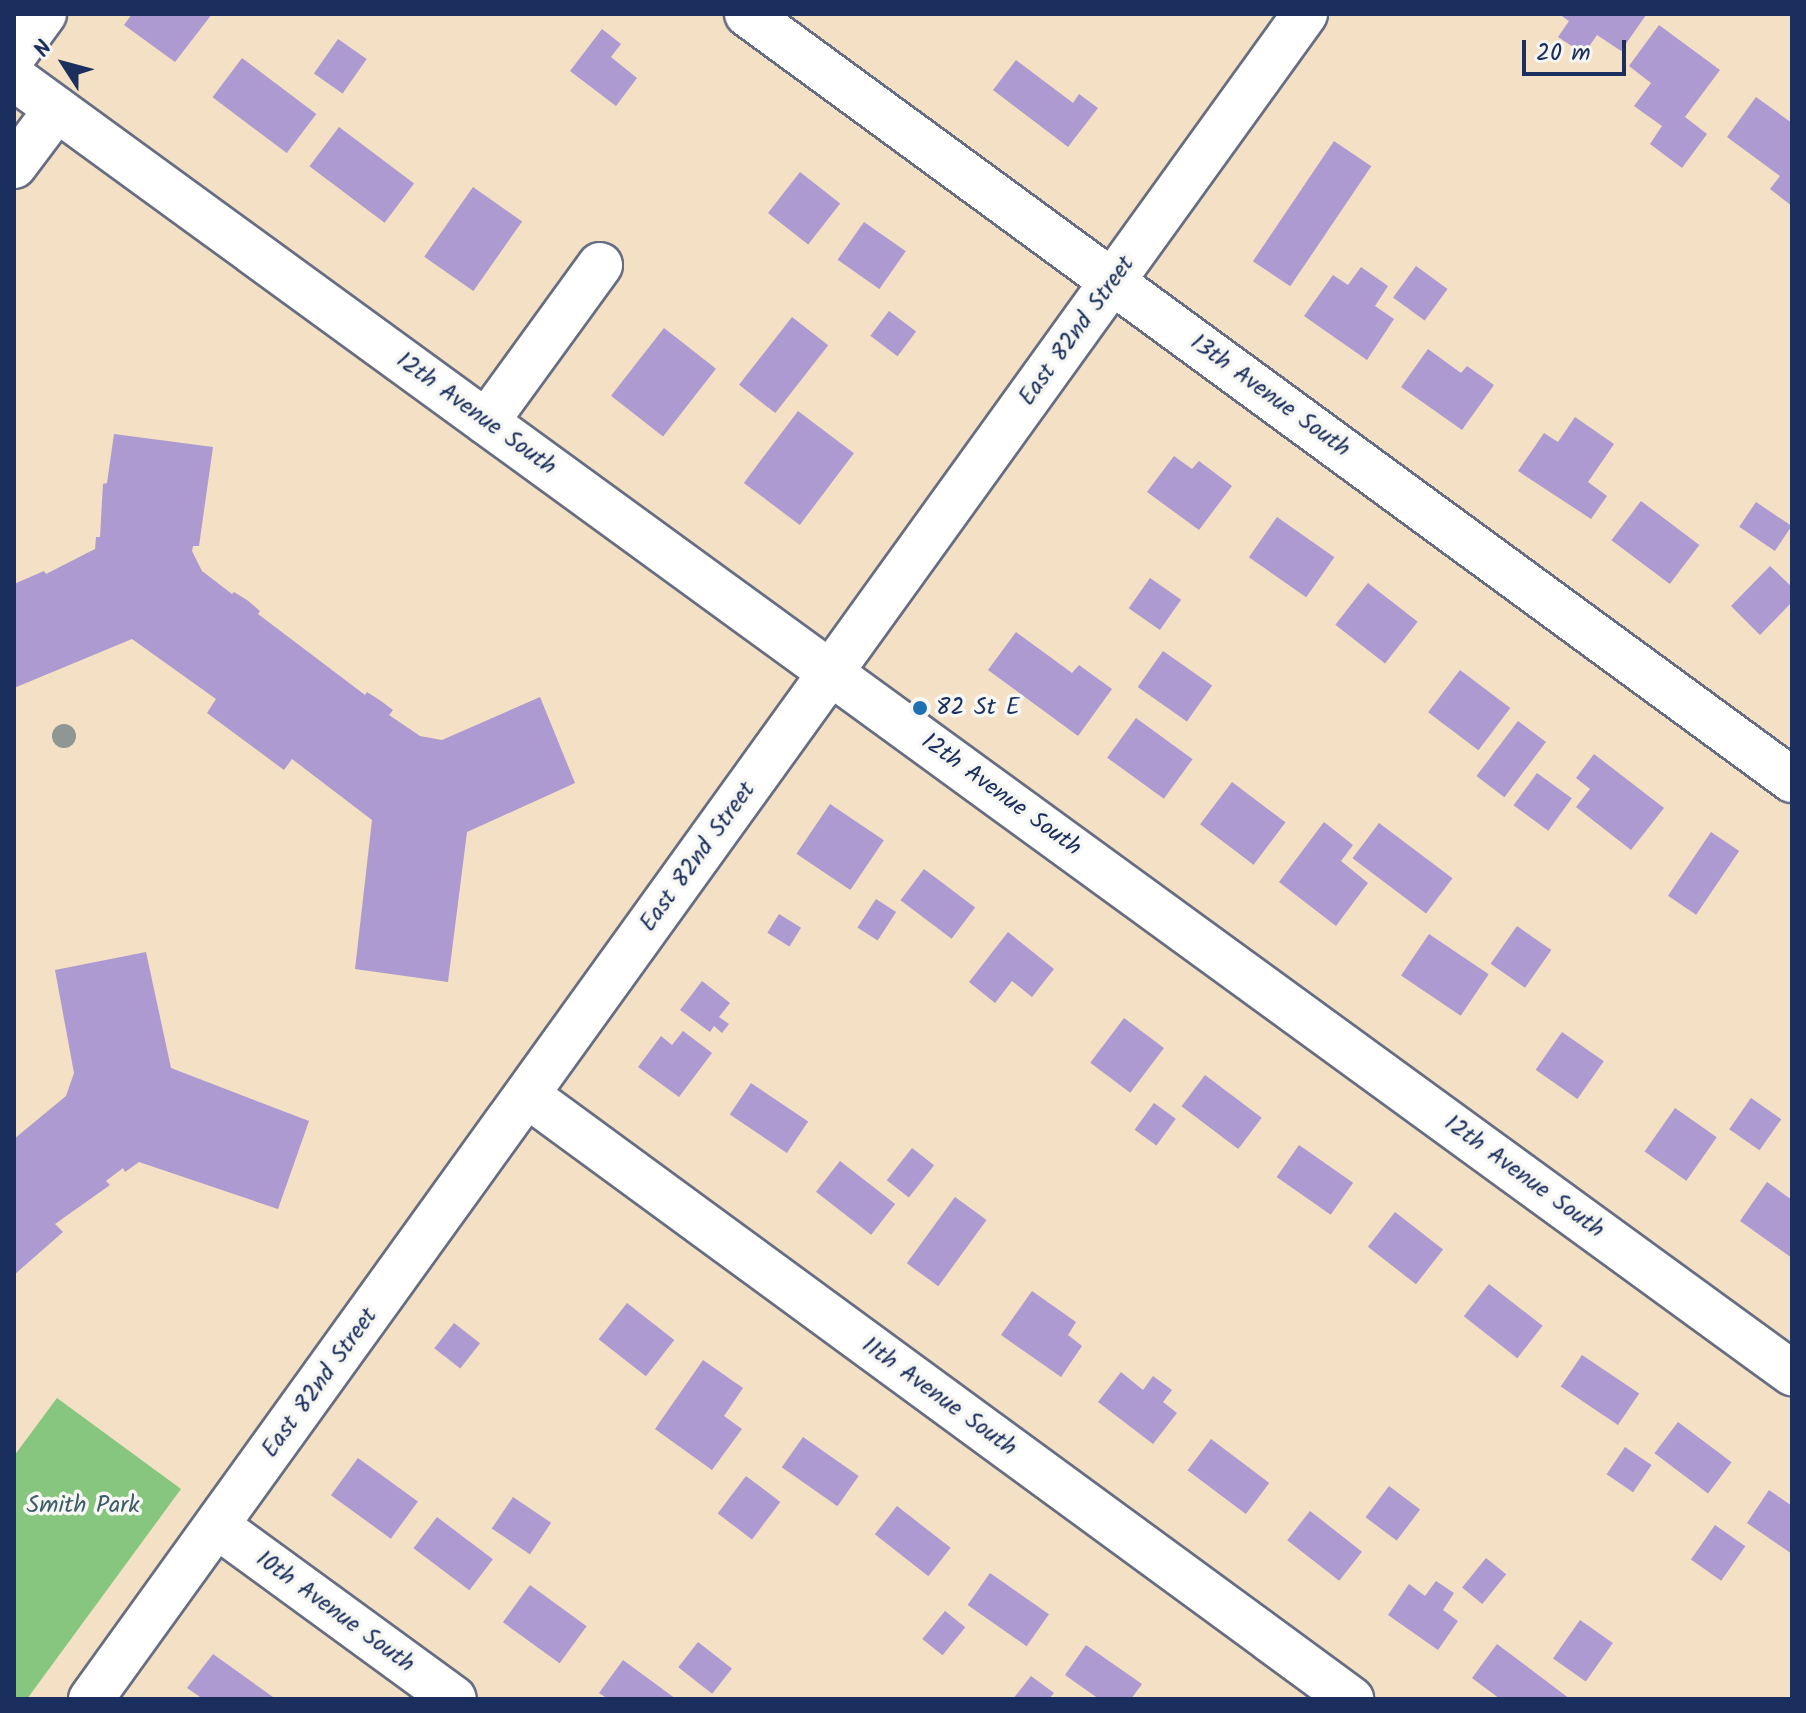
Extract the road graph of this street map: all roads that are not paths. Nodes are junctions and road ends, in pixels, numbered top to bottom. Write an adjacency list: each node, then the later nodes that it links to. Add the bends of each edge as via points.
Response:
1 (44, 14): 4 (street)
2 (747, 14): 9 (street, 13th Avenue South)
3 (1305, 14): 9 (street, East 82nd Street)
4 (14, 55)
5 (14, 78): 6 (street, 12th Avenue South)
6 (57, 109): 7 (street); 10 (street, 12th Avenue South)
7 (14, 166)
8 (600, 265): 10 (street)
9 (1113, 281): 11 (street, East 82nd Street); 12 (street, 13th Avenue South)
10 (486, 422): 11 (street, 12th Avenue South)
11 (832, 671): 13 (street, East 82nd Street); 14 (street, 12th Avenue South)
12 (1792, 780)
13 (527, 1095): 15 (street, East 82nd Street); 18 (street, 11th Avenue South)
14 (1792, 1373)
15 (217, 1526): 16 (street, East 82nd Street); 17 (street, 10th Avenue South)
16 (91, 1699)
17 (454, 1699)
18 (1351, 1699)

